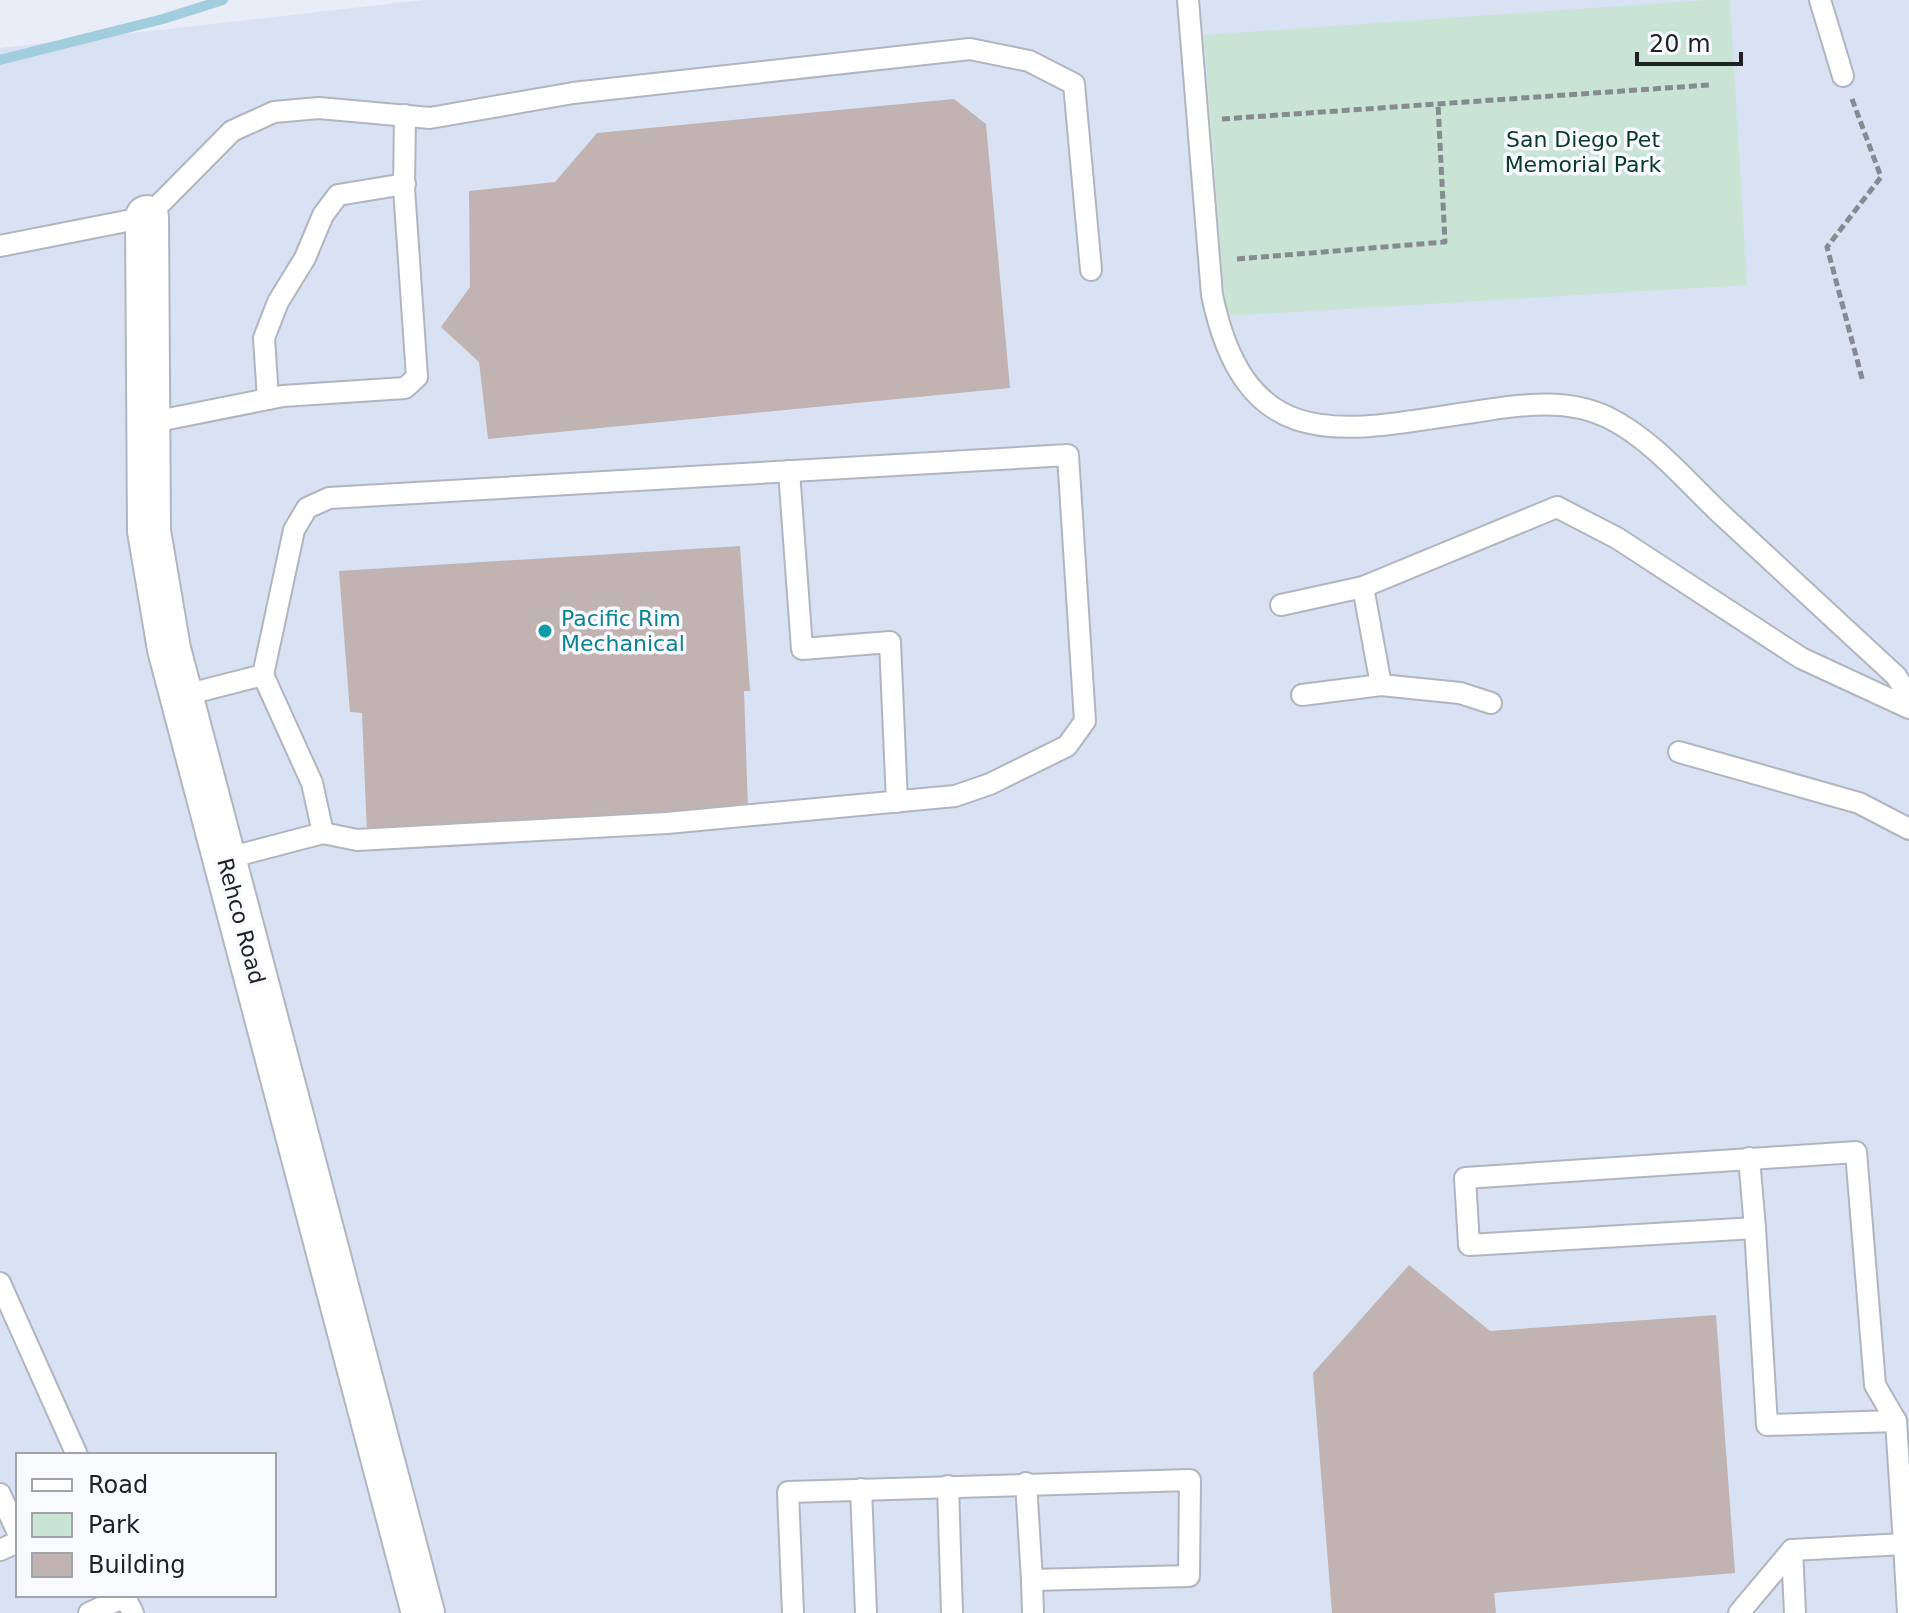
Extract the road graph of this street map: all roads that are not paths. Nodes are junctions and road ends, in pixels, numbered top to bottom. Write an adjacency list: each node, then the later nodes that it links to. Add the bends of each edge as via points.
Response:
1 (1188, 0): 18 (lane, via 1209,261 1221,341 1261,401 1297,423 1344,428 1531,404 1577,407 1607,418 1657,454 1896,676)
2 (1820, 0): 3 (lane)
3 (1843, 76)
4 (405, 115): 5 (lane); 6 (lane, via 319,108 274,112 232,131); 8 (lane, via 430,118 573,93 905,54 970,49 1029,61 1074,84)
5 (405, 184): 9 (lane, via 338,195 323,215 264,338); 9 (lane, via 417,377 405,388)
6 (147, 217): 7 (lane); 10 (street, Rehco Road)
7 (0, 246)
8 (1091, 270)
9 (268, 399): 10 (lane)
10 (148, 423): 17 (street, Rehco Road, via 149,531)
11 (789, 471): 14 (lane, via 329,498 307,508 294,530); 22 (lane, via 802,649 890,642); 22 (lane, via 1068,455 1085,721 1067,746 990,784 955,796)
12 (1363, 587): 13 (lane); 15 (lane); 20 (lane, via 1557,507 1617,538 1801,658)
13 (1281, 605)
14 (263, 675): 17 (lane); 24 (lane, via 312,783)
15 (1381, 685): 16 (lane); 19 (lane, via 1460,693)
16 (1302, 695)
17 (181, 696): 25 (street, Rehco Road)
18 (1909, 696)
19 (1491, 703)
20 (1909, 708)
21 (1679, 752): 23 (lane, via 1859,803)
22 (897, 802): 24 (lane, via 667,823 357,840)
23 (1909, 829)
24 (323, 833): 25 (lane)
25 (224, 859): 41 (street, Rehco Road)
26 (1749, 1158): 27 (lane); 27 (lane, via 1465,1178 1469,1245); 29 (lane, via 1856,1152 1875,1385)
27 (1755, 1228): 29 (lane, via 1767,1425)
28 (0, 1283): 30 (lane)
29 (1896, 1421): 36 (lane)
30 (76, 1453)
31 (1026, 1483): 32 (lane); 38 (lane); 38 (lane, via 1190,1480 1189,1576)
32 (948, 1486): 33 (lane); 44 (lane)
33 (861, 1489): 42 (lane, via 788,1492); 43 (lane)
34 (0, 1494): 35 (lane)
35 (16, 1529)
36 (1904, 1544): 37 (lane); 48 (lane)
37 (1792, 1550): 46 (lane); 47 (lane)
38 (1032, 1580): 45 (lane)
39 (89, 1613): 40 (lane, via 125,1597)
40 (133, 1613)
41 (423, 1613)
42 (793, 1613)
43 (866, 1613)
44 (952, 1613)
45 (1033, 1613)
46 (1739, 1613)
47 (1795, 1613)
48 (1908, 1613)

